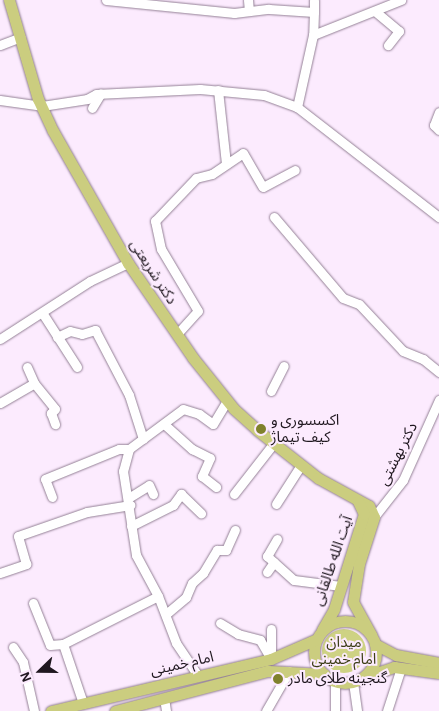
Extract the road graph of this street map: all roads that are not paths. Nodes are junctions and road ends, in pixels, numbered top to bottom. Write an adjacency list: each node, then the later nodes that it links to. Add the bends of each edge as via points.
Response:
1 (9, 0): 10 (main road, دکتر شریعتی)
2 (106, 0): 6 (street)
3 (248, 0): 6 (street)
4 (314, 0): 7 (street)
5 (401, 0): 8 (street)
6 (249, 11): 7 (street)
7 (314, 12): 9 (street)
8 (376, 12): 9 (street); 12 (street, via 399,31)
9 (314, 35): 17 (street)
10 (21, 37): 11 (street); 16 (main road, دکتر شریعتی)
11 (0, 45)
12 (388, 45)
13 (218, 90): 14 (street); 17 (street, via 264,95); 21 (street)
14 (102, 93): 16 (street); 18 (street)
15 (0, 100): 16 (street)
16 (42, 106): 25 (main road, دکتر شریعتی)
17 (297, 107): 24 (street)
18 (92, 108)
19 (439, 112): 20 (street, via 434,125)
20 (439, 130)
21 (226, 164): 22 (street, via 242,154 263,187); 27 (street, via 196,178 155,221 161,249 198,311)
22 (295, 170)
23 (274, 217): 33 (street, via 343,298 359,304 403,351 423,359)
24 (439, 217)
25 (128, 263): 26 (street, via 90,281); 27 (main road, دکتر شریعتی)
26 (42, 314): 28 (street); 29 (street)
27 (177, 334): 36 (main road, دکتر شریعتی)
28 (58, 337): 32 (street); 41 (street, via 70,331 82,334 95,330 129,395)
29 (0, 339)
30 (284, 366): 35 (street)
31 (27, 367): 34 (street)
32 (77, 367)
33 (439, 372)
34 (34, 383): 37 (street); 39 (street, via 55,409 51,413)
35 (271, 391)
36 (227, 401): 40 (street, via 213,424 199,414 183,409); 42 (main road, دکتر شریعتی)
37 (0, 403)
38 (438, 405): 53 (street, دکتر بهشتی, via 403,480)
39 (54, 424)
40 (164, 424): 41 (street); 45 (street, via 192,450 210,458 202,476)
41 (143, 439): 43 (street)
42 (273, 444): 44 (main road, دکتر شریعتی); 47 (street)
43 (130, 449): 48 (street, via 119,449 46,479); 50 (street, via 123,471)
44 (301, 465): 49 (main road, دکتر شریعتی); 51 (street)
45 (216, 487)
46 (153, 494): 50 (street, via 149,485)
47 (234, 494)
48 (52, 497)
49 (357, 498): 53 (main road, آیت الله طالقانی, via 369,506); 60 (main road, آیت الله طالقانی, via 364,514)
50 (130, 501): 54 (street); 59 (street, via 18,536 26,564)
51 (276, 504)
52 (201, 512): 54 (street, via 181,494 173,506)
53 (374, 517): 67 (main road, آیت الله طالقانی, via 357,572 353,602)
54 (131, 526): 61 (street, via 136,555)
55 (235, 530): 63 (street, via 226,550 217,550 203,573 192,583 186,598)
56 (277, 539): 57 (street, via 267,556)
57 (274, 562): 58 (street); 60 (street, via 294,580)
58 (267, 572)
59 (0, 574)
60 (340, 586): 66 (main road, آیت الله طالقانی, via 334,609)
61 (158, 596): 63 (street); 68 (street)
62 (32, 603): 68 (street, via 50,645)
63 (166, 614): 76 (street, via 176,643)
64 (220, 623): 70 (street, via 238,634 260,640)
65 (271, 629): 70 (street)
66 (319, 637): 67 (main road, via 336,623 346,621 356,623); 70 (main road, امام خمینی); 75 (main road, via 316,662)
67 (373, 640): 71 (main road, via 396,655); 77 (main road, via 374,663)
68 (63, 644): 80 (street)
69 (13, 647): 81 (street, via 23,662)
70 (271, 659): 76 (main road, امام خمینی)
71 (439, 663)
72 (401, 668): 74 (main road); 77 (main road); 88 (street)
73 (289, 671): 75 (main road, امام خمینی); 79 (main road, امام خمینی, via 268,671); 85 (street)
74 (439, 673)
75 (324, 674): 78 (main road)
76 (198, 676): 80 (main road, امام خمینی)
77 (358, 680): 78 (main road); 87 (street)
78 (335, 682): 86 (street)
79 (164, 698): 83 (main road, امام خمینی); 84 (street)
80 (84, 703): 82 (main road, امام خمینی)
81 (34, 711)
82 (51, 711)
83 (115, 711)
84 (166, 711)
85 (266, 711)
86 (335, 711)
87 (357, 711)
88 (387, 711)

